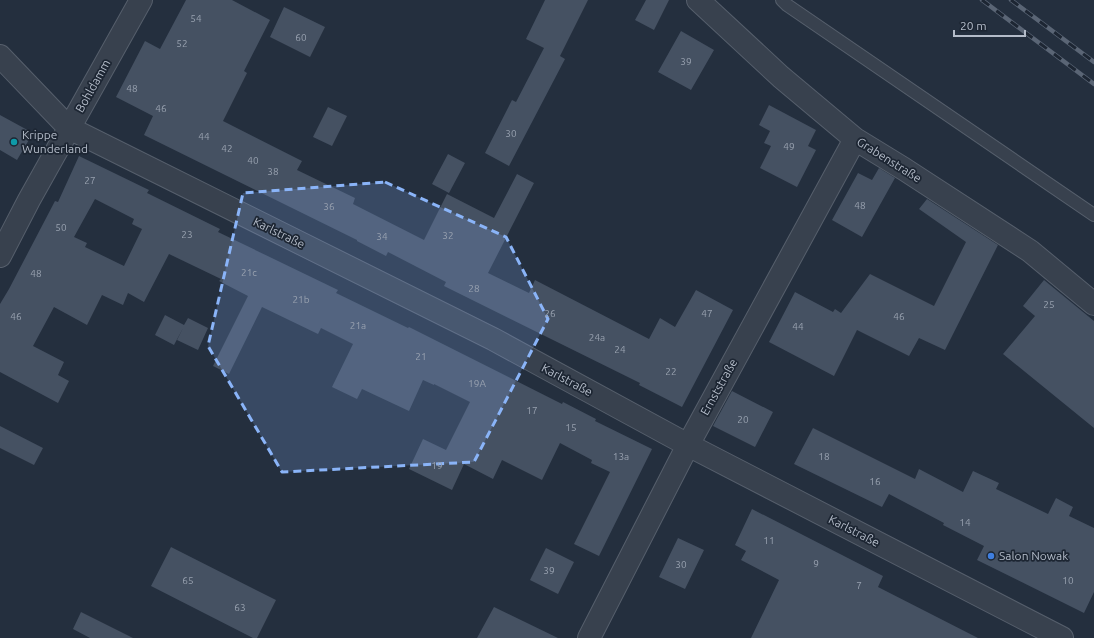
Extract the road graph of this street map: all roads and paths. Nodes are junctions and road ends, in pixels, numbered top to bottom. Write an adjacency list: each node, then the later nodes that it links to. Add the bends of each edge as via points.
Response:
1 (141, 0): 5 (street, Bohldamm)
2 (698, 0): 6 (street, Grabenstraße, via 781,77)
3 (782, 0): 7 (lane)
4 (0, 56): 5 (street, Karlstraße)
5 (69, 128): 8 (street, Bohldamm); 10 (street, Karlstraße, via 493,340)
6 (855, 139): 9 (street, Grabenstraße, via 1030,251); 10 (street, Ernststraße)
7 (1094, 215)
8 (0, 256)
9 (1094, 304)
10 (688, 445): 11 (street, Ernststraße); 12 (street, Karlstraße)
11 (589, 638)
12 (1062, 638)

